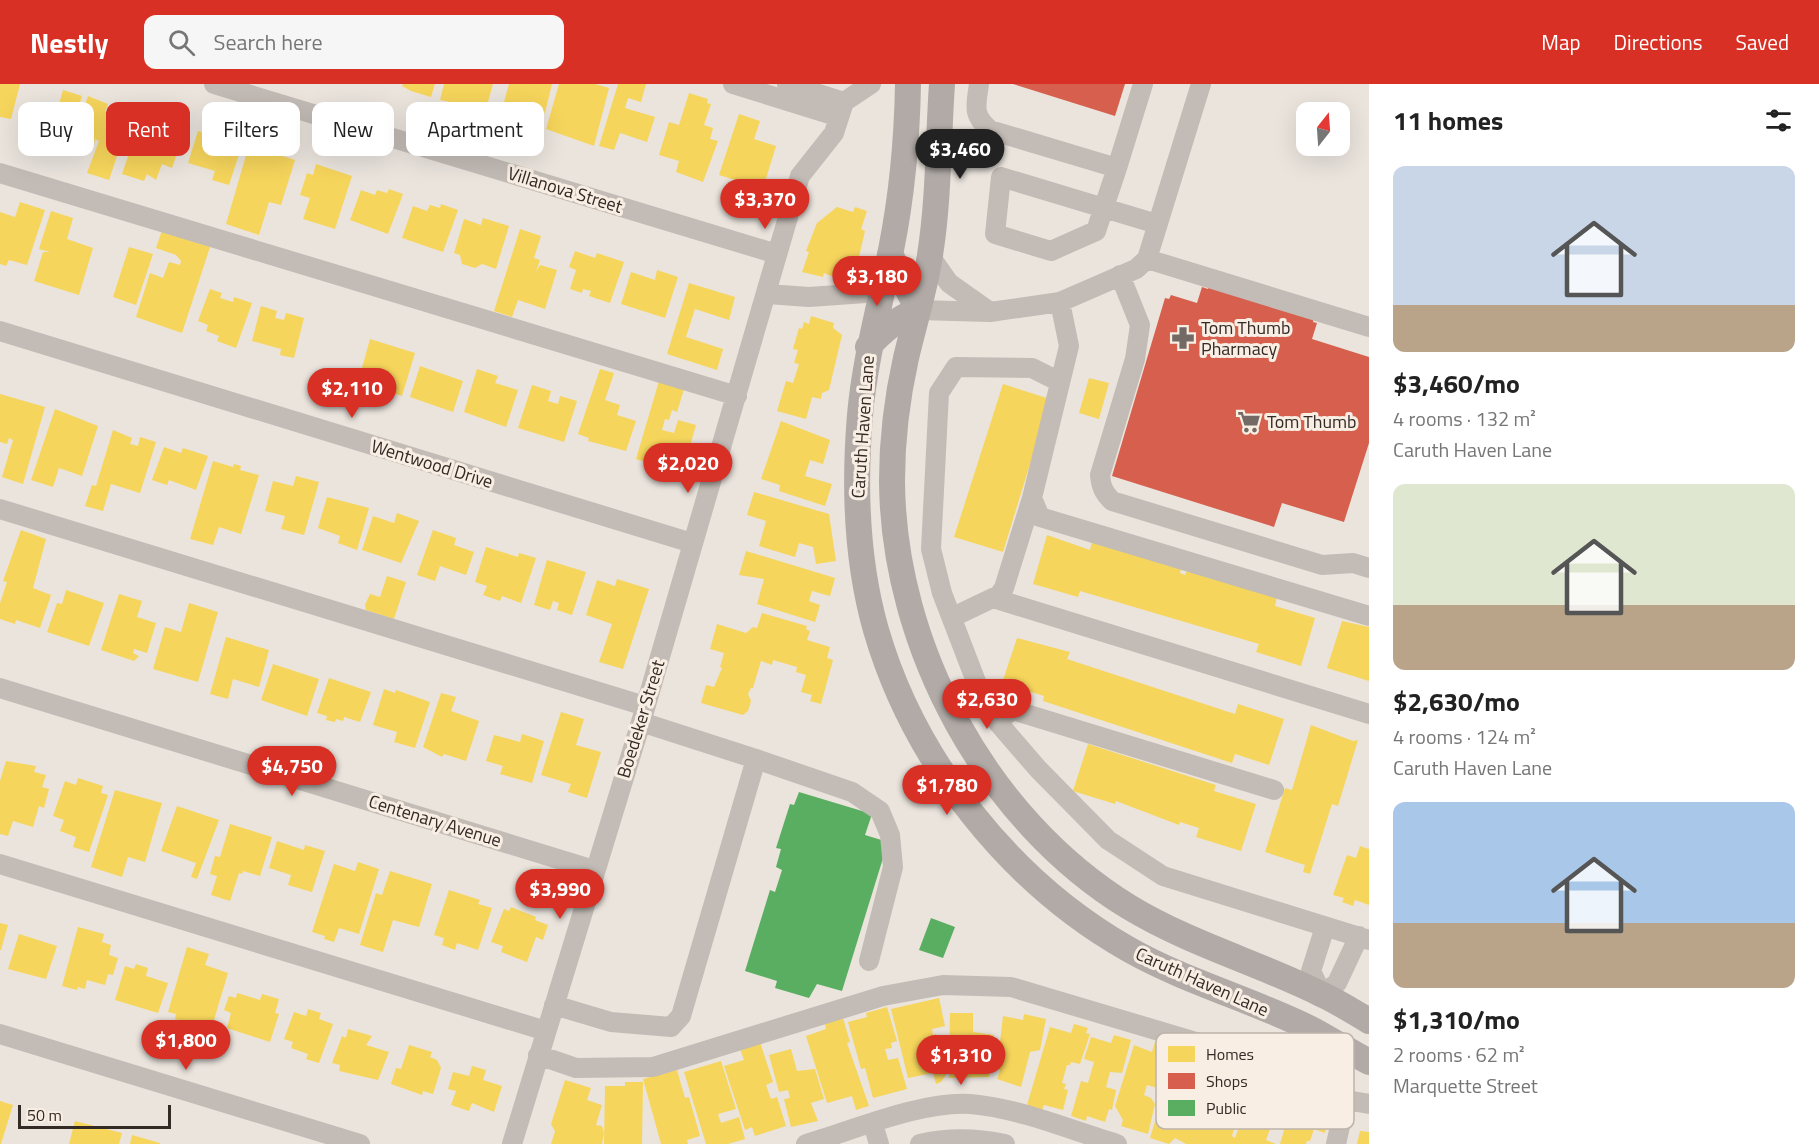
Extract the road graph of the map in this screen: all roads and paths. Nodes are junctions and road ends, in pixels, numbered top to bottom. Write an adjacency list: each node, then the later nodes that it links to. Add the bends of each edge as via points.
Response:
1 (214, 84): 15 (street, Villanova Street)
2 (733, 84): 10 (street)
3 (786, 84): 10 (street)
4 (871, 84): 10 (street)
5 (908, 84): 16 (main road, Caruth Haven Lane, via 902,188)
6 (942, 84): 17 (main road, Caruth Haven Lane)
7 (979, 84): 11 (street, via 979,121 990,130)
8 (1143, 84): 11 (street)
9 (1201, 84): 14 (street)
10 (842, 109): 15 (street, Boedeker Street, via 834,133 800,176)
11 (1117, 168): 13 (street)
12 (0, 173): 30 (street)
13 (1105, 208): 13 (street, via 1096,231 1051,251 995,234 1001,177); 14 (street)
14 (1157, 224): 18 (street)
15 (777, 254): 22 (street, Boedeker Street)
16 (890, 254): 20 (main road); 21 (main road, Caruth Haven Lane)
17 (930, 256): 20 (main road); 24 (main road, Caruth Haven Lane); 25 (street, via 949,283)
18 (1147, 259): 19 (street); 26 (street)
19 (1120, 275): 23 (street); 34 (street, via 1140,325 1135,359 1100,475 1105,494 1112,501 1322,565 1353,563)
20 (905, 282): 21 (main road); 24 (main road)
21 (880, 292): 22 (street, via 809,297); 28 (main road, Caruth Haven Lane)
22 (766, 294): 30 (street, Boedeker Street)
23 (1060, 302): 25 (street); 29 (street, via 1069,346)
24 (918, 310): 25 (street); 28 (main road, via 883,330); 49 (main road, Caruth Haven Lane, via 897,409 892,481 897,551 912,615 929,663 978,758 1014,807 1066,860 1129,907)
25 (990, 312)
26 (1369, 327)
27 (0, 331): 33 (street, Wentwood Drive)
28 (868, 347): 53 (main road, Caruth Haven Lane, via 856,473 865,579 877,631 899,690 920,734 957,794 1034,882 1080,919 1177,976)
29 (1060, 382): 31 (street); 37 (street, via 1032,368 956,367 939,393 931,549 942,593)
30 (737, 396): 33 (street, Boedeker Street)
31 (1032, 498): 35 (street, via 1004,588); 36 (street, via 1040,517)
32 (0, 509): 39 (street)
33 (692, 543): 39 (street, Boedeker Street)
34 (1369, 568)
35 (993, 598): 37 (street); 40 (street)
36 (1369, 616)
37 (953, 617): 41 (street, via 987,710)
38 (0, 687): 45 (street, Centenary Avenue)
39 (643, 714): 42 (street, via 693,740); 45 (street, Boedeker Street)
40 (1369, 714)
41 (997, 721): 43 (street, via 1013,710); 46 (street, via 1038,770 1108,840 1163,876)
42 (756, 759): 48 (street, via 852,792 880,811 890,835 893,867); 50 (street, via 681,1016 670,1027 611,1022)
43 (1274, 790)
44 (0, 864): 52 (street)
45 (594, 870): 50 (street, Boedeker Street)
46 (1326, 927): 47 (street); 49 (street, via 1311,971)
47 (1364, 938): 49 (street, via 1337,983)
48 (869, 961)
49 (1322, 994): 51 (main road, Caruth Haven Lane); 53 (main road)
50 (554, 1005): 52 (street, Boedeker Street)
51 (1369, 1021)
52 (546, 1030): 58 (street, Boedeker Street)
53 (1313, 1030): 55 (main road, Caruth Haven Lane)
54 (1166, 1033): 58 (street, via 1011,987 943,985 883,996 653,1067 576,1068)
55 (1318, 1033)
56 (0, 1034): 65 (street)
57 (1354, 1053): 59 (main road, Caruth Haven Lane)
58 (538, 1055): 66 (street, Boedeker Street)
59 (1369, 1062)
60 (1354, 1101): 61 (street)
61 (1369, 1104)
62 (873, 1124): 64 (street, via 928,1107 970,1104 1015,1113); 67 (street); 68 (street)
63 (1339, 1129): 72 (street)
64 (1090, 1140): 71 (street)
65 (360, 1144)
66 (512, 1144)
67 (806, 1144)
68 (879, 1144)
69 (920, 1144): 70 (street, via 973,1138)
70 (1005, 1144)
71 (1116, 1144)
72 (1336, 1144)

